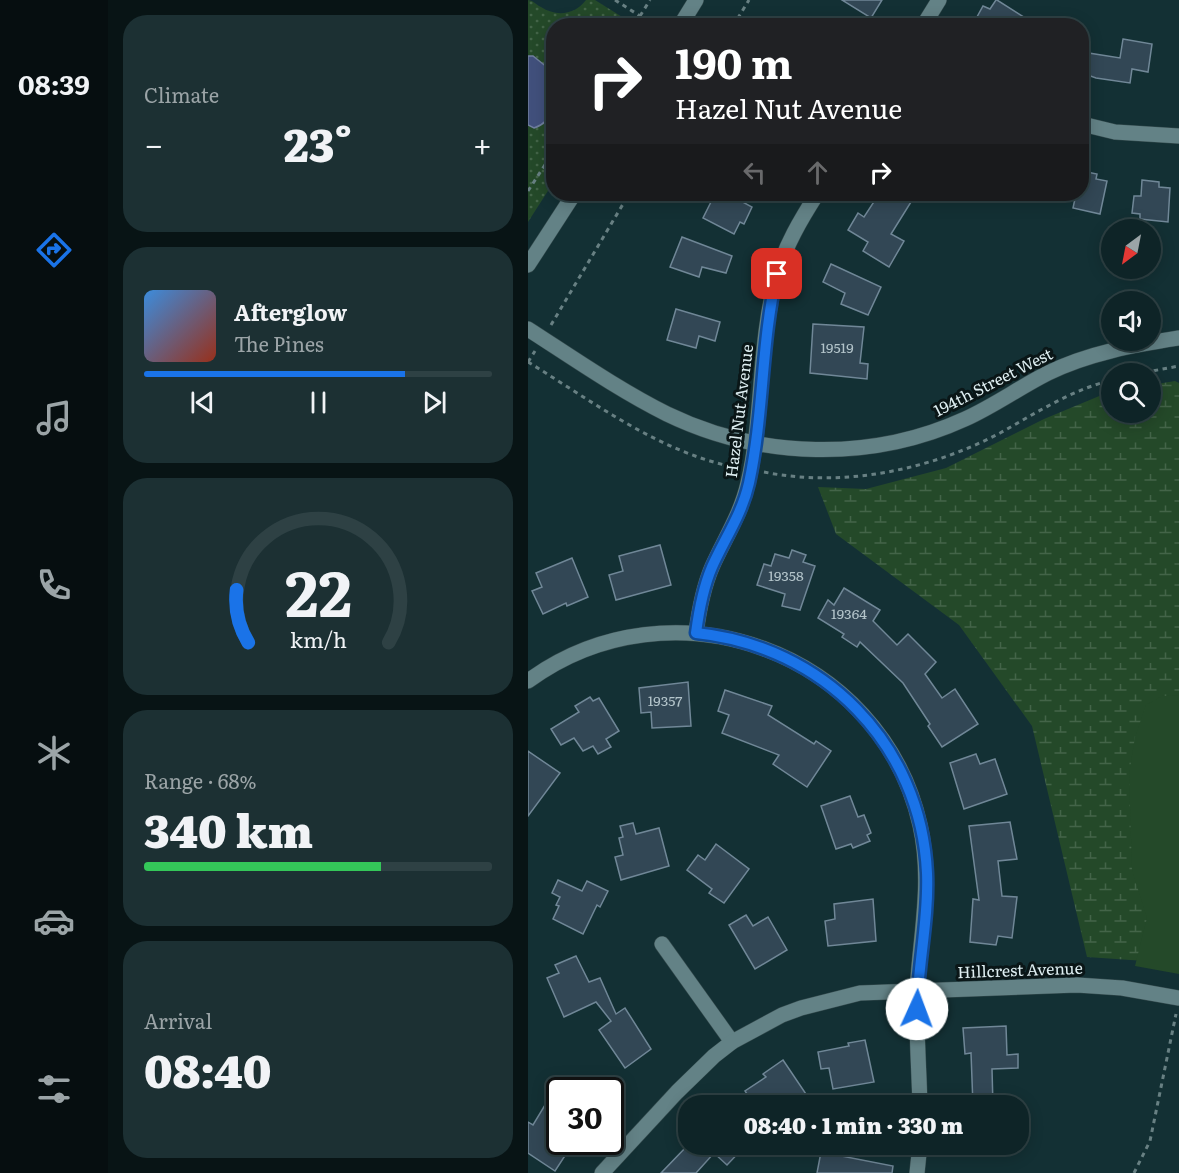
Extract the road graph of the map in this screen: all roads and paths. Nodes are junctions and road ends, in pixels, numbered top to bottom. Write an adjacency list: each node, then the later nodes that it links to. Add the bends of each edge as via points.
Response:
1 (615, 0): 6 (path)
2 (650, 0): 6 (path)
3 (696, 0): 7 (street)
4 (749, 0): 8 (path)
5 (939, 0): 9 (street)
6 (640, 16)
7 (685, 18)
8 (738, 18)
9 (928, 18)
10 (1089, 126): 11 (street, via 1115,132)
11 (1179, 136)
12 (546, 163): 13 (path)
13 (528, 191)
14 (569, 201): 17 (street)
15 (624, 201): 19 (path)
16 (813, 201): 24 (street, Hazel Nut Avenue, via 789,242 777,274)
17 (528, 265)
18 (528, 329): 19 (street, 194th Street West)
19 (543, 338): 21 (path); 24 (street, 194th Street West, via 668,415)
20 (1179, 338): 24 (street, 194th Street West, via 1132,345 1064,366 966,419 900,442 841,449)
21 (528, 362)
22 (1179, 366): 23 (path)
23 (1161, 369)
24 (756, 445): 25 (street, Hazel Nut Avenue, via 744,501 703,591)
25 (696, 633): 26 (street, via 644,634 605,642 568,656); 28 (street, via 754,644 805,668 853,706 889,750 912,797 925,852 927,896)
26 (528, 681)
27 (662, 944): 30 (street)
28 (918, 991): 29 (street, Hillcrest Avenue, via 1077,985 1130,989); 30 (street, Hillcrest Avenue, via 860,993 822,1001 782,1015); 31 (street)
29 (1178, 1004): 35 (path, via 1150,1141)
30 (732, 1042): 33 (street, Hillcrest Avenue, via 692,1076)
31 (919, 1095)
32 (919, 1155): 34 (street)
33 (602, 1173)
34 (917, 1173)
35 (1134, 1173)

